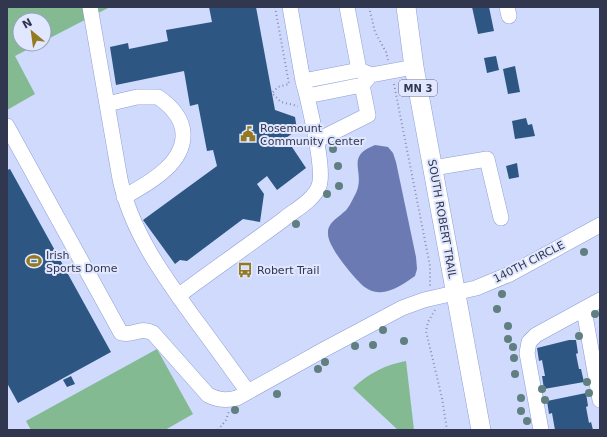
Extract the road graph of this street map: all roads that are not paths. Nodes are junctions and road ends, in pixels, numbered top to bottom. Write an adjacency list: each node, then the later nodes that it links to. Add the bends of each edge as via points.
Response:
1 (90, 7): 9 (street)
2 (290, 7): 7 (street)
3 (347, 7): 6 (street)
4 (406, 7): 5 (main road, SOUTH ROBERT TRAIL / MN 3)
5 (414, 68): 6 (street); 13 (main road, SOUTH ROBERT TRAIL / MN 3)
6 (364, 77): 7 (street); 8 (street); 11 (street, via 368,115)
7 (304, 81): 8 (street)
8 (304, 102): 11 (street)
9 (107, 104): 14 (street); 14 (street, via 158,97 173,109 183,126 184,138 177,157 153,179)
10 (7, 126): 12 (street)
11 (316, 141): 18 (street, via 321,173 320,185 315,194)
12 (12, 146): 21 (street, 140TH CIRCLE, via 121,332 130,334 146,329 153,333 208,395 217,399 232,400)
13 (433, 168): 15 (street, via 487,158); 17 (main road, SOUTH ROBERT TRAIL / MN 3)
14 (124, 197): 18 (street, via 133,221 160,270)
15 (501, 218)
16 (599, 226): 17 (street, 140TH CIRCLE, via 510,274)
17 (456, 293): 21 (street, 140TH CIRCLE, via 402,308); 23 (main road, SOUTH ROBERT TRAIL / MN 3)
18 (178, 296): 21 (street)
19 (600, 300): 20 (street)
20 (584, 310): 22 (street); 24 (street, via 536,335 529,342 527,353)
21 (248, 392)
22 (600, 400)
23 (481, 430)
24 (541, 430)

